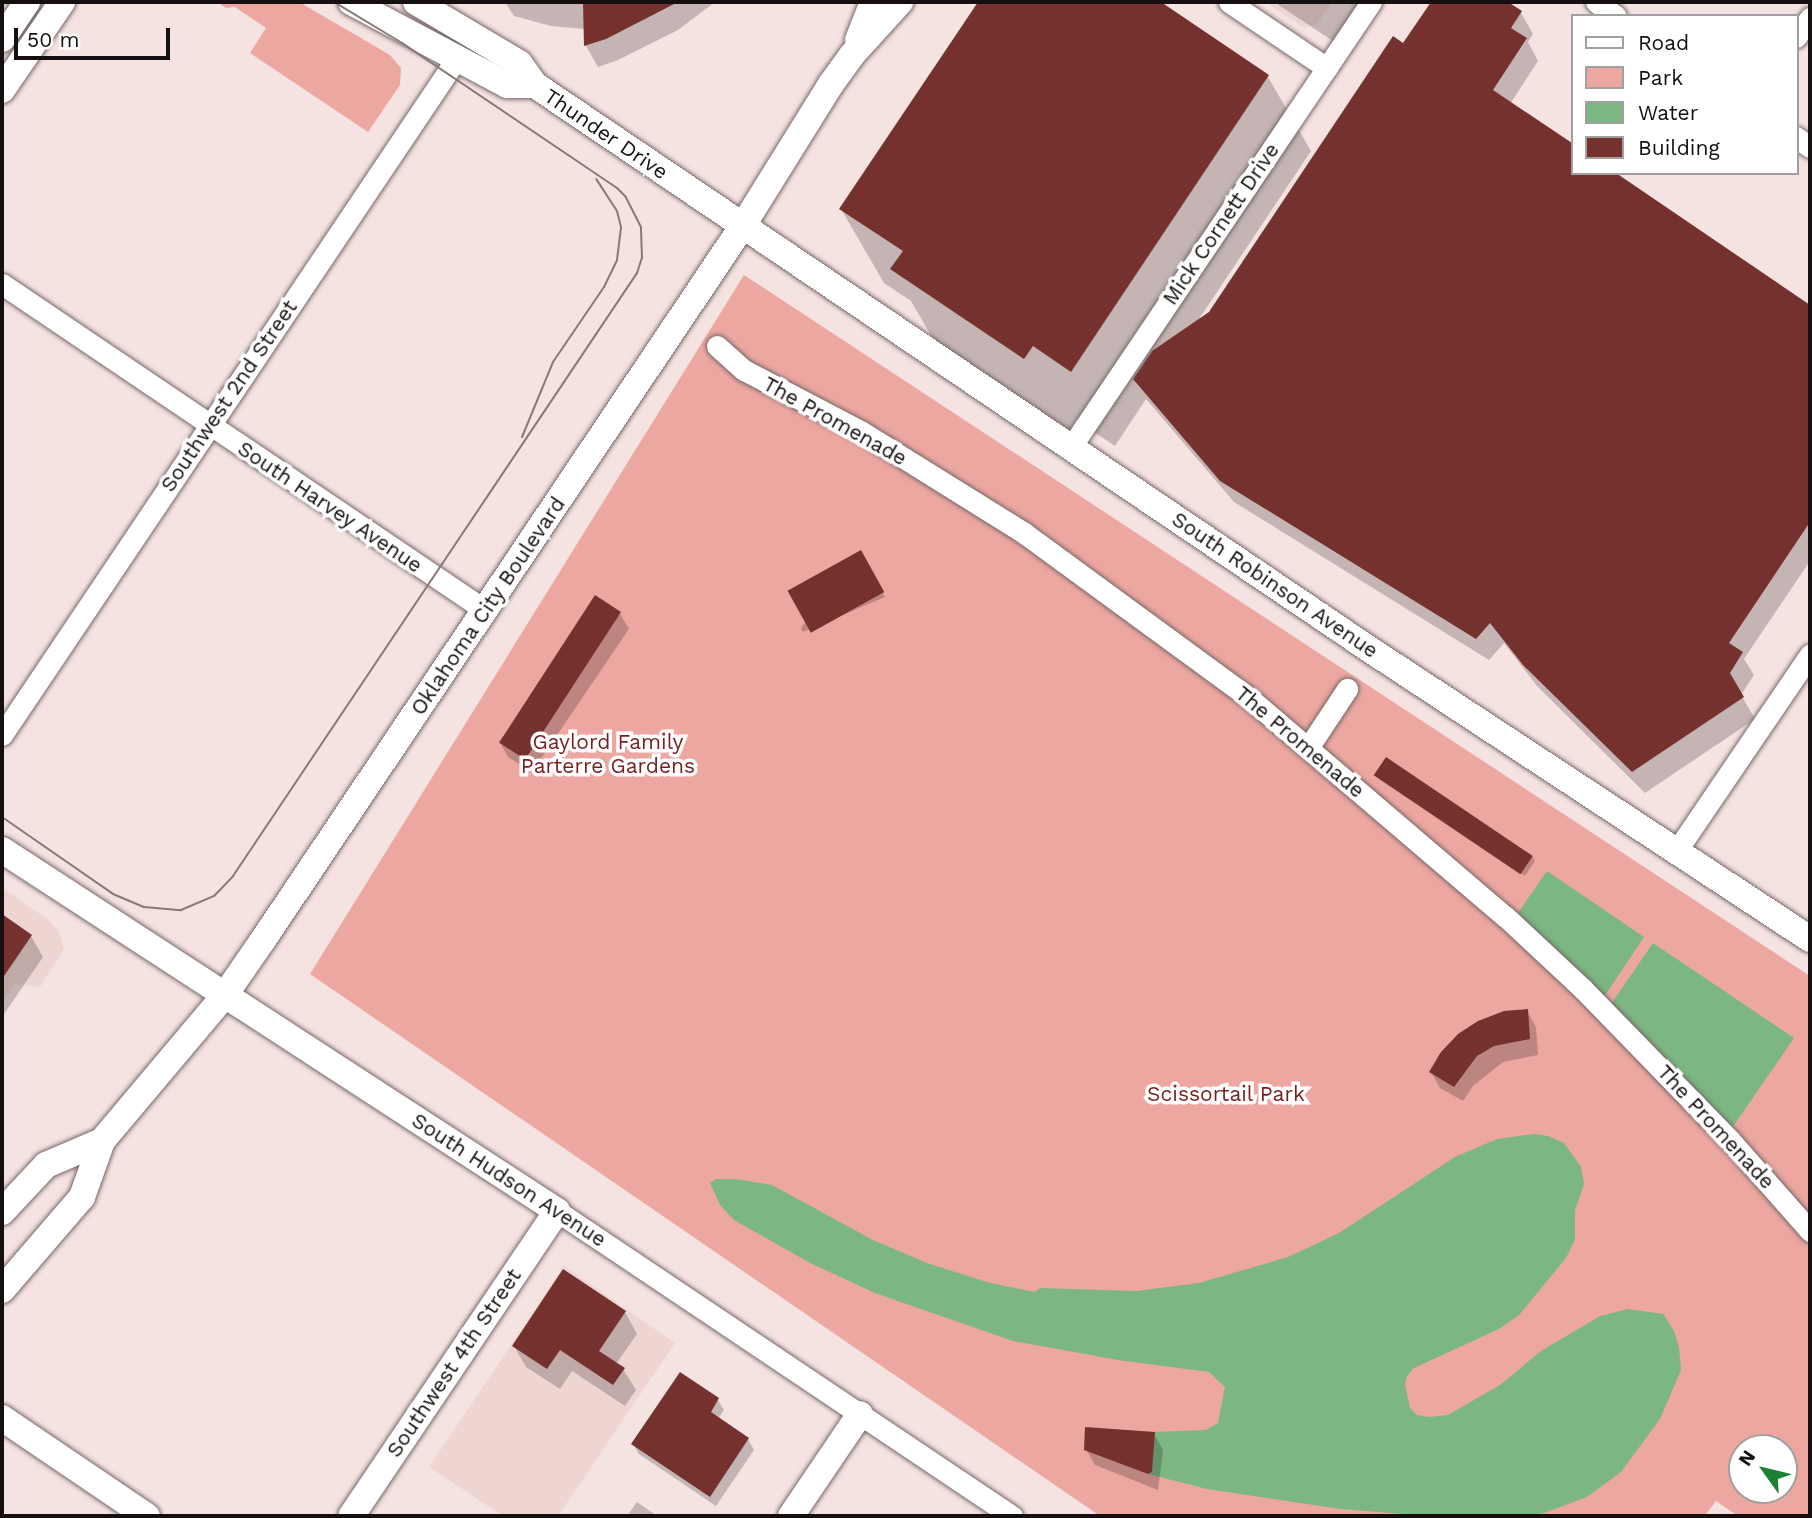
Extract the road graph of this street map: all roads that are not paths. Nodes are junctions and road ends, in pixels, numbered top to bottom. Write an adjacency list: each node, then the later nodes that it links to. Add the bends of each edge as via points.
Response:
1 (27, 2): 13 (main road)
2 (62, 2): 18 (main road)
3 (351, 2): 15 (main road, Thunder Drive)
4 (416, 2): 17 (main road, via 519,63)
5 (873, 2): 14 (main road, Oklahoma City Boulevard)
6 (900, 2): 14 (main road, Oklahoma City Boulevard)
7 (1229, 2): 16 (street)
8 (1371, 2): 16 (street, Mick Cornett Drive)
9 (1596, 2): 10 (street)
10 (1613, 14)
11 (1810, 18): 12 (street)
12 (1798, 34)
13 (2, 39)
14 (852, 55): 19 (main road, Oklahoma City Boulevard)
15 (457, 58): 17 (main road, Thunder Drive, via 507,85); 22 (street, Southwest 2nd Street)
16 (1327, 68): 23 (street, Mick Cornett Drive)
17 (535, 85): 19 (main road, Thunder Drive)
18 (2, 90)
19 (742, 227): 23 (main road, South Robinson Avenue); 24 (main road, Oklahoma City Boulevard)
20 (2, 284): 22 (street, South Harvey Avenue)
21 (717, 346): 28 (street, The Promenade, via 744,370 862,432 1024,533 1248,697)
22 (209, 426): 24 (street, South Harvey Avenue); 27 (street, Southwest 2nd Street)
23 (1071, 447): 30 (main road, South Robinson Avenue)
24 (485, 610): 32 (main road, Oklahoma City Boulevard)
25 (1810, 654): 30 (street)
26 (1347, 689): 28 (street)
27 (2, 735)
28 (1308, 748): 36 (street, The Promenade, via 1573,980 1729,1139)
29 (2, 850): 32 (main road, South Hudson Avenue)
30 (1675, 853): 31 (main road, South Robinson Avenue)
31 (1810, 939)
32 (225, 995): 33 (main road, Oklahoma City Boulevard); 34 (main road, South Hudson Avenue)
33 (102, 1141): 35 (main road, Oklahoma City Boulevard, via 46,1165); 37 (main road, Oklahoma City Boulevard, via 82,1197)
34 (557, 1211): 38 (street, South Hudson Avenue); 41 (main road, Southwest 4th Street)
35 (2, 1212)
36 (1810, 1231)
37 (2, 1290)
38 (860, 1414): 42 (main road); 43 (street, South Hudson Avenue)
39 (2, 1419): 40 (main road)
40 (147, 1516)
41 (351, 1516)
42 (791, 1516)
43 (1012, 1516)

